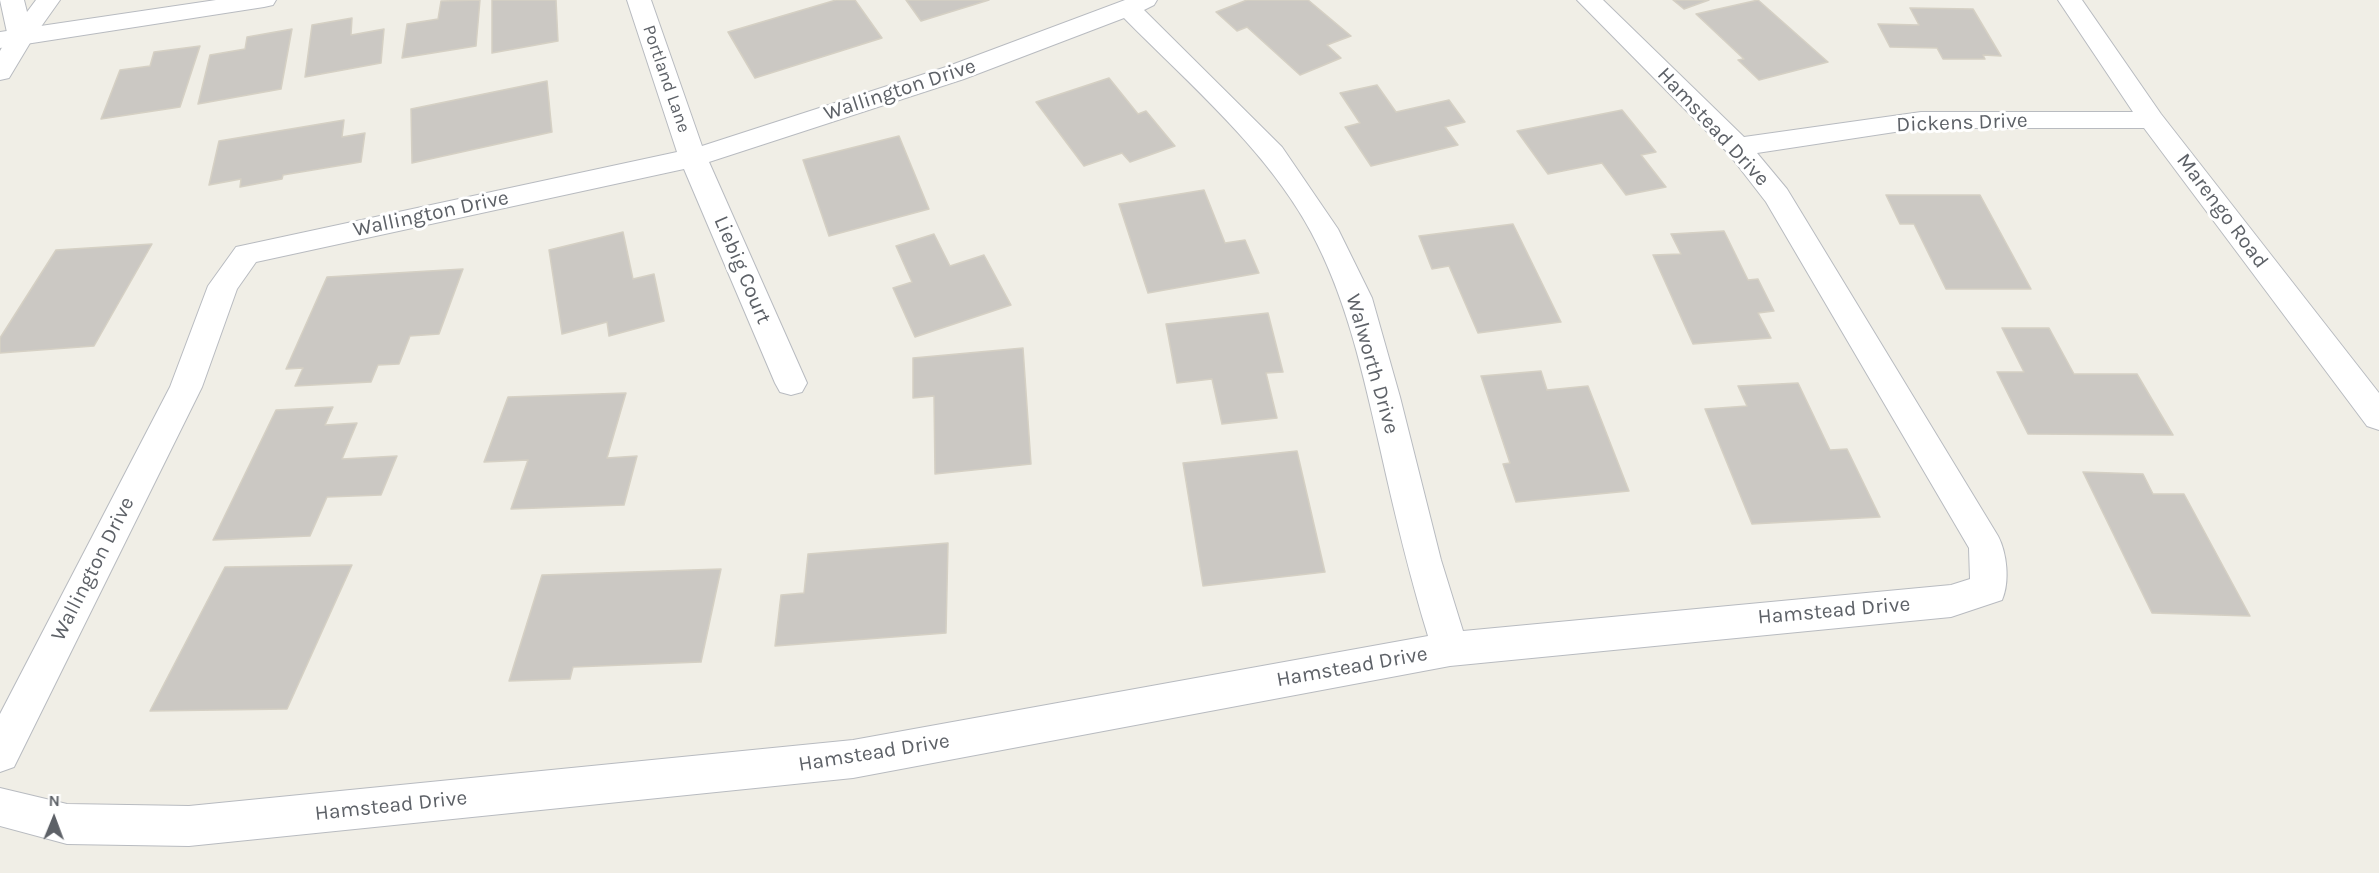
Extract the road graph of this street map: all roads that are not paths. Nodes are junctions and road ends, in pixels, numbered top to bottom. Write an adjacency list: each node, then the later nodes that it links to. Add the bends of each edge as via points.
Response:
1 (12, 0): 8 (street)
2 (48, 0): 8 (street)
3 (264, 0): 8 (street)
4 (639, 0): 12 (street, Portland Lane)
5 (1589, 0): 11 (street, Hamstead Drive)
6 (2070, 0): 10 (street, Marengo Road)
7 (1136, 4): 12 (street, Wallington Drive, via 955,73); 15 (street, Walworth Drive, via 1272,153 1324,229 1357,298)
8 (10, 38): 9 (street)
9 (0, 72)
10 (2152, 120): 11 (street, Dickens Drive, via 1921,120); 14 (street, Marengo Road)
11 (1738, 147): 15 (street, Hamstead Drive, via 1777,196 1986,546 1989,590 1951,601)
12 (693, 158): 13 (street, Liebig Court); 16 (street, Wallington Drive, via 246,254 223,286 186,387)
13 (790, 383)
14 (2379, 417)
15 (1450, 649): 17 (street, Hamstead Drive, via 854,759 189,826 67,824)
16 (0, 754)
17 (0, 807)

